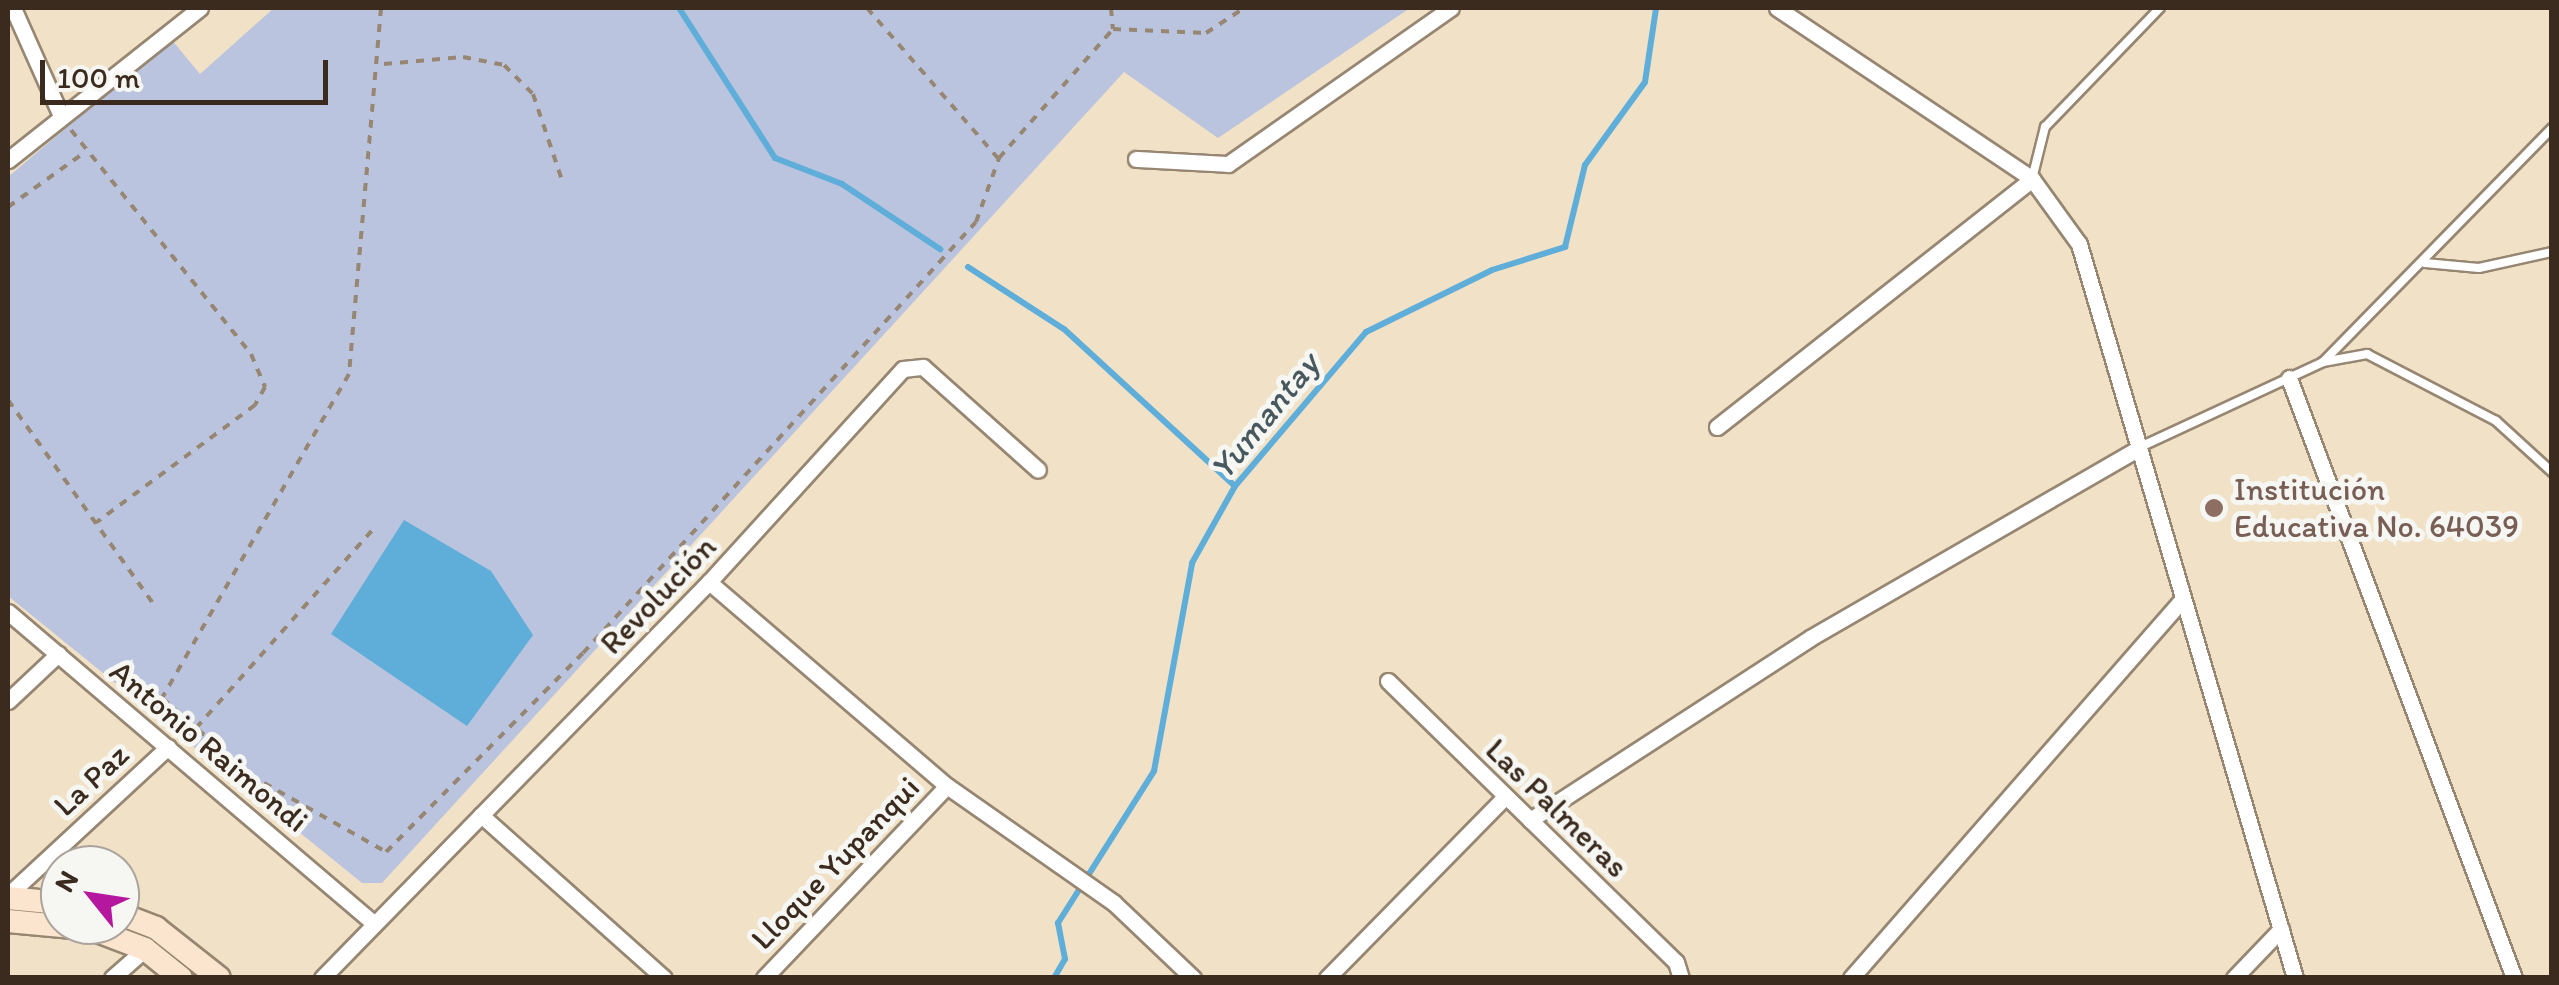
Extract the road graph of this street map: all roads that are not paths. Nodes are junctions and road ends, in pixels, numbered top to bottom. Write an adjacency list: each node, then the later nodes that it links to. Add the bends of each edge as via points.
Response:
1 (13, 8): 8 (street)
2 (200, 8): 8 (street)
3 (1451, 8): 11 (street, via 1228,164)
4 (1776, 8): 12 (street)
5 (2142, 8): 7 (lane)
6 (2160, 8): 7 (lane)
7 (2150, 18): 12 (lane, via 2044,126)
8 (61, 116): 10 (street)
9 (2552, 128): 14 (lane)
10 (8, 160)
11 (1136, 160)
12 (2032, 179): 17 (street); 18 (street, via 2079,244)
13 (2552, 252): 14 (lane, via 2479,268)
14 (2425, 264): 15 (lane)
15 (2323, 362): 16 (lane); 20 (lane, via 2381,356 2496,421)
16 (2289, 378): 18 (lane); 51 (street)
17 (1717, 427)
18 (2137, 449): 22 (street); 31 (street, via 1810,638)
19 (1038, 470): 21 (street, Revolución, via 912,365)
20 (2552, 472)
21 (709, 582): 28 (street); 30 (street, Revolución)
22 (2181, 600): 37 (street); 48 (street)
23 (8, 612): 24 (street, Antonio Raimondi)
24 (58, 654): 26 (street); 27 (street, Antonio Raimondi)
25 (1388, 681): 29 (street, Las Palmeras)
26 (8, 701)
27 (168, 747): 32 (street, La Paz); 36 (street, Antonio Raimondi)
28 (947, 786): 44 (street, Lloque Yupanqui); 45 (street, via 1114,903)
29 (1505, 797): 31 (street, Las Palmeras); 46 (street)
30 (482, 815): 36 (street, Revolución); 43 (street)
31 (1530, 820): 47 (street, Las Palmeras, via 1676,962)
32 (8, 896): 33 (main road)
33 (40, 900)
34 (8, 922): 38 (main road, via 92,929)
35 (140, 922): 41 (main road)
36 (374, 923): 42 (street, Revolución)
37 (2281, 928): 49 (street); 50 (street)
38 (145, 949): 39 (street); 40 (main road)
39 (112, 978)
40 (180, 978)
41 (219, 978)
42 (322, 978)
43 (664, 978)
44 (764, 978)
45 (1193, 978)
46 (1327, 978)
47 (1681, 978)
48 (1852, 978)
49 (2234, 978)
50 (2296, 978)
51 (2514, 978)

